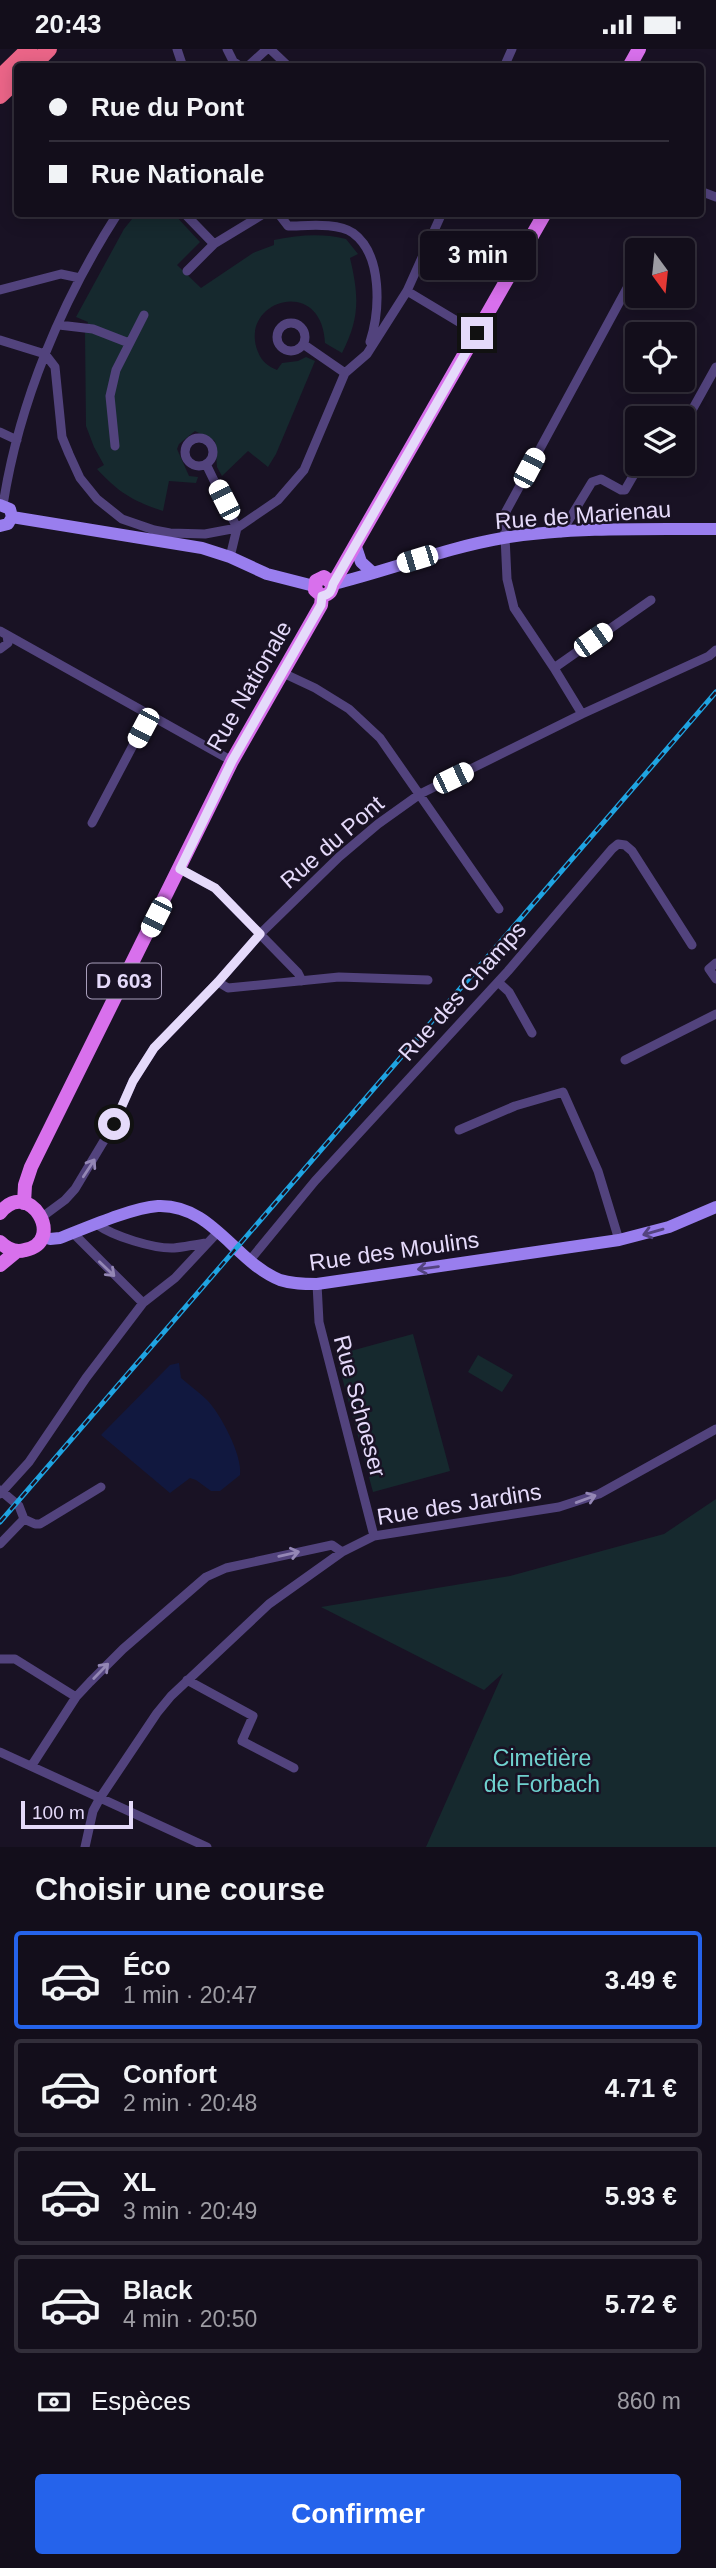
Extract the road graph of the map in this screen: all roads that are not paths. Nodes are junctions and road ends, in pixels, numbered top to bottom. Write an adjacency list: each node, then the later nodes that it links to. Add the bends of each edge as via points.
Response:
1 (29, 49): 4 (highway)
2 (49, 49): 6 (highway)
3 (269, 49): 7 (street); 8 (street)
4 (14, 63)
5 (14, 63): 9 (highway)
6 (34, 63)
7 (252, 63)
8 (285, 63)
9 (0, 77)
10 (14, 83): 11 (highway)
11 (0, 96)
12 (116, 217): 20 (street)
13 (188, 217): 18 (street)
14 (259, 217): 18 (street)
15 (281, 217): 31 (street, via 288,226 329,226 352,233 367,250 378,296)
16 (440, 217): 22 (street)
17 (543, 217): 26 (main road, Rue Nationale / D 603)
18 (215, 244): 19 (street)
19 (187, 271)
20 (80, 278): 21 (street, via 61,274); 25 (street)
21 (0, 290)
22 (407, 291): 26 (street); 31 (street)
23 (625, 292): 47 (street, via 504,515)
24 (144, 315): 28 (street)
25 (59, 325): 28 (street, via 93,329); 30 (street)
26 (477, 333): 48 (main road, Rue Nationale / D 603)
27 (0, 339): 30 (street)
28 (129, 343): 37 (street, via 110,396)
29 (303, 344): 33 (street)
30 (45, 354): 36 (street); 44 (street, via 55,367 62,437 80,478 97,499 122,519 153,530 192,534)
31 (366, 354): 33 (street)
32 (716, 367): 34 (street)
33 (345, 373): 44 (street, via 304,470 278,500)
34 (694, 406)
35 (0, 432): 36 (street)
36 (17, 440): 39 (street)
37 (115, 446)
38 (206, 464): 44 (street)
39 (4, 474): 41 (street)
40 (633, 476): 46 (street, via 625,490 601,479 592,482)
41 (1, 505): 42 (street, via 10,509)
42 (12, 517): 43 (street); 49 (street, via 202,548)
43 (0, 526)
44 (237, 528): 49 (street)
45 (716, 529): 46 (street, Rue de Marienau)
46 (561, 533): 47 (street, Rue de Marienau)
47 (503, 538): 50 (street, Rue de Marienau); 56 (street, via 514,608)
48 (356, 547): 50 (street); 51 (main road, Rue Nationale / D 603)
49 (230, 557): 51 (street, via 267,574)
50 (373, 573): 51 (street, Rue de Marienau)
51 (323, 586): 57 (main road, Rue Nationale / D 603, via 321,605)
52 (651, 600): 56 (street)
53 (2, 632): 54 (street, via 8,643); 59 (street)
54 (0, 649)
55 (716, 650): 58 (street, Rue du Pont)
56 (554, 668): 58 (street)
57 (283, 673): 60 (main road, Rue Nationale / D 603); 61 (street, via 349,709 380,738)
58 (582, 714): 61 (street, Rue du Pont)
59 (149, 715): 60 (street); 62 (street)
60 (232, 761): 63 (main road, Rue Nationale / D 603)
61 (421, 794): 64 (street); 65 (street, Rue du Pont, via 338,857)
62 (92, 823)
63 (180, 869): 65 (street, via 215,888); 77 (main road, Rue Nationale / D 603, via 31,1167)
64 (499, 909)
65 (260, 934): 70 (street); 71 (street, Rue du Pont)
66 (692, 946): 72 (street, Rue des Champs, via 632,851 618,844)
67 (716, 963): 68 (street, via 709,969)
68 (716, 979)
69 (428, 980): 70 (street, via 339,977)
70 (302, 981): 71 (street, via 228,989)
71 (218, 982): 80 (street, Rue du Pont, one-way to 71, via 75,1189 154,1048)
72 (498, 982): 74 (street, Rue des Champs, via 509,992); 89 (street, Rue des Champs, via 315,1181)
73 (716, 1014): 75 (street)
74 (532, 1034)
75 (625, 1060)
76 (459, 1130): 86 (street, via 563,1092 598,1171)
77 (24, 1203): 79 (main road); 80 (main road)
78 (716, 1206): 86 (street, Rue des Moulins, one-way to 86, via 669,1227)
79 (1, 1209)
80 (42, 1217): 84 (main road)
81 (98, 1225): 82 (street, Rue des Moulins, via 161,1206 196,1216); 83 (street, Rue des Moulins); 87 (street, via 166,1248)
82 (218, 1232): 87 (street); 89 (street, Rue des Moulins)
83 (73, 1233): 84 (street, Rue des Moulins, via 55,1239); 92 (street, one-way to 92)
84 (42, 1236): 88 (main road, via 30,1249)
85 (0, 1241): 88 (main road)
86 (619, 1241): 91 (street, Rue des Moulins, one-way to 91)
87 (207, 1243): 92 (street, via 170,1283)
88 (17, 1251): 90 (main road)
89 (250, 1260): 91 (street, Rue des Moulins, via 279,1279)
90 (0, 1265)
91 (317, 1284): 97 (street, Rue Schoeser, via 318,1322)
92 (142, 1303): 95 (street, via 29,1462)
93 (716, 1429): 97 (street, Rue des Jardins, one-way to 93, via 581,1501)
94 (101, 1487): 96 (street, via 40,1524)
95 (1, 1492): 96 (street, via 19,1506)
96 (24, 1518): 98 (street)
97 (374, 1536): 99 (street, Rue des Jardins)
98 (0, 1544)
99 (341, 1552): 101 (street, via 269,1604); 102 (street, Rue des Jardins, one-way to 99, via 206,1577 226,1568 332,1545)
100 (0, 1659): 102 (street, via 15,1659)
101 (187, 1680): 105 (street, via 253,1716 243,1741); 106 (street, via 157,1713)
102 (76, 1697): 104 (street, Rue des Jardins)
103 (3, 1755): 104 (street)
104 (32, 1765): 106 (street)
105 (294, 1768)
106 (100, 1798): 107 (street); 108 (street)
107 (85, 1847)
108 (207, 1847)

